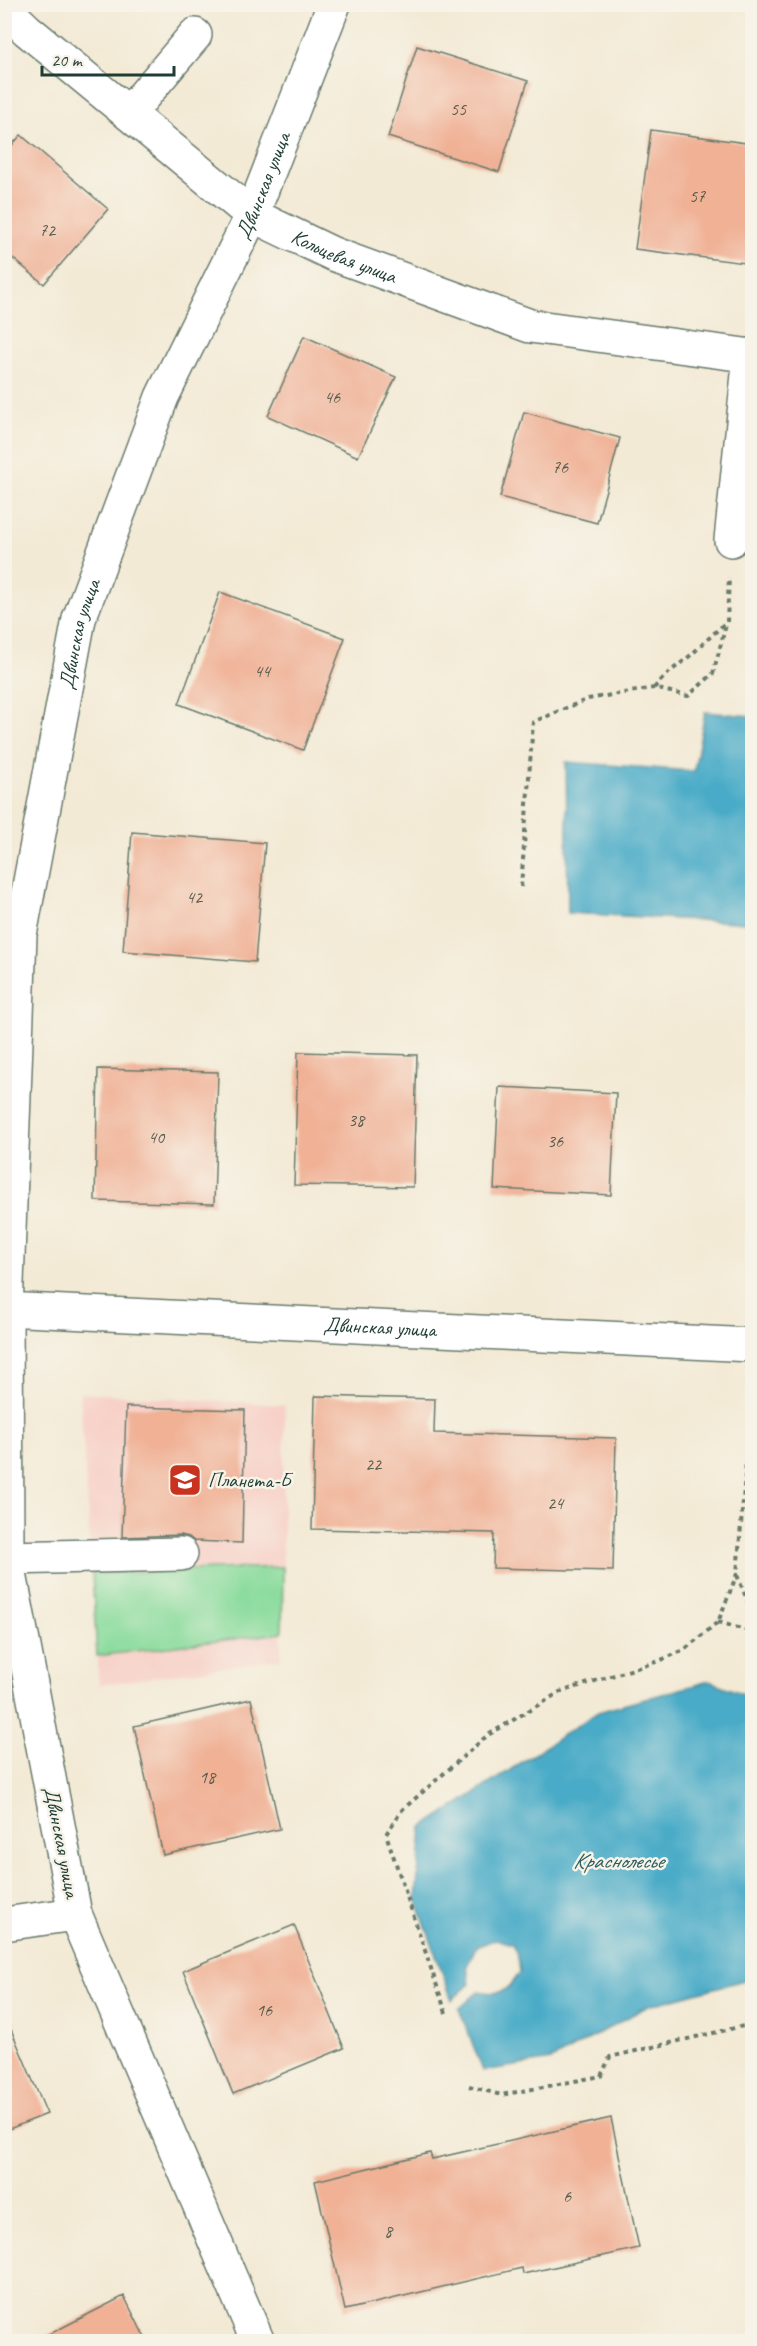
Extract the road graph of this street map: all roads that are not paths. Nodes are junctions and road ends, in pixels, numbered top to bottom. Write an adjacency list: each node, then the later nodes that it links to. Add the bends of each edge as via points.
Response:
1 (334, 4): 5 (street, Двинская улица)
2 (4, 8): 4 (street, Кольцевая улица)
3 (195, 35): 4 (street)
4 (129, 113): 5 (street, Кольцевая улица)
5 (252, 214): 6 (street, Кольцевая улица, via 333,254 530,326); 8 (street, Двинская улица, via 162,397 79,618 20,935)
6 (751, 356): 7 (street)
7 (731, 540)
8 (5, 1310): 9 (street, Двинская улица); 11 (street, Двинская улица)
9 (753, 1345)
10 (181, 1554): 11 (street)
11 (7, 1558): 12 (street, Двинская улица)
12 (75, 1914): 13 (street); 14 (street, Двинская улица)
13 (4, 1923)
14 (258, 2342)

